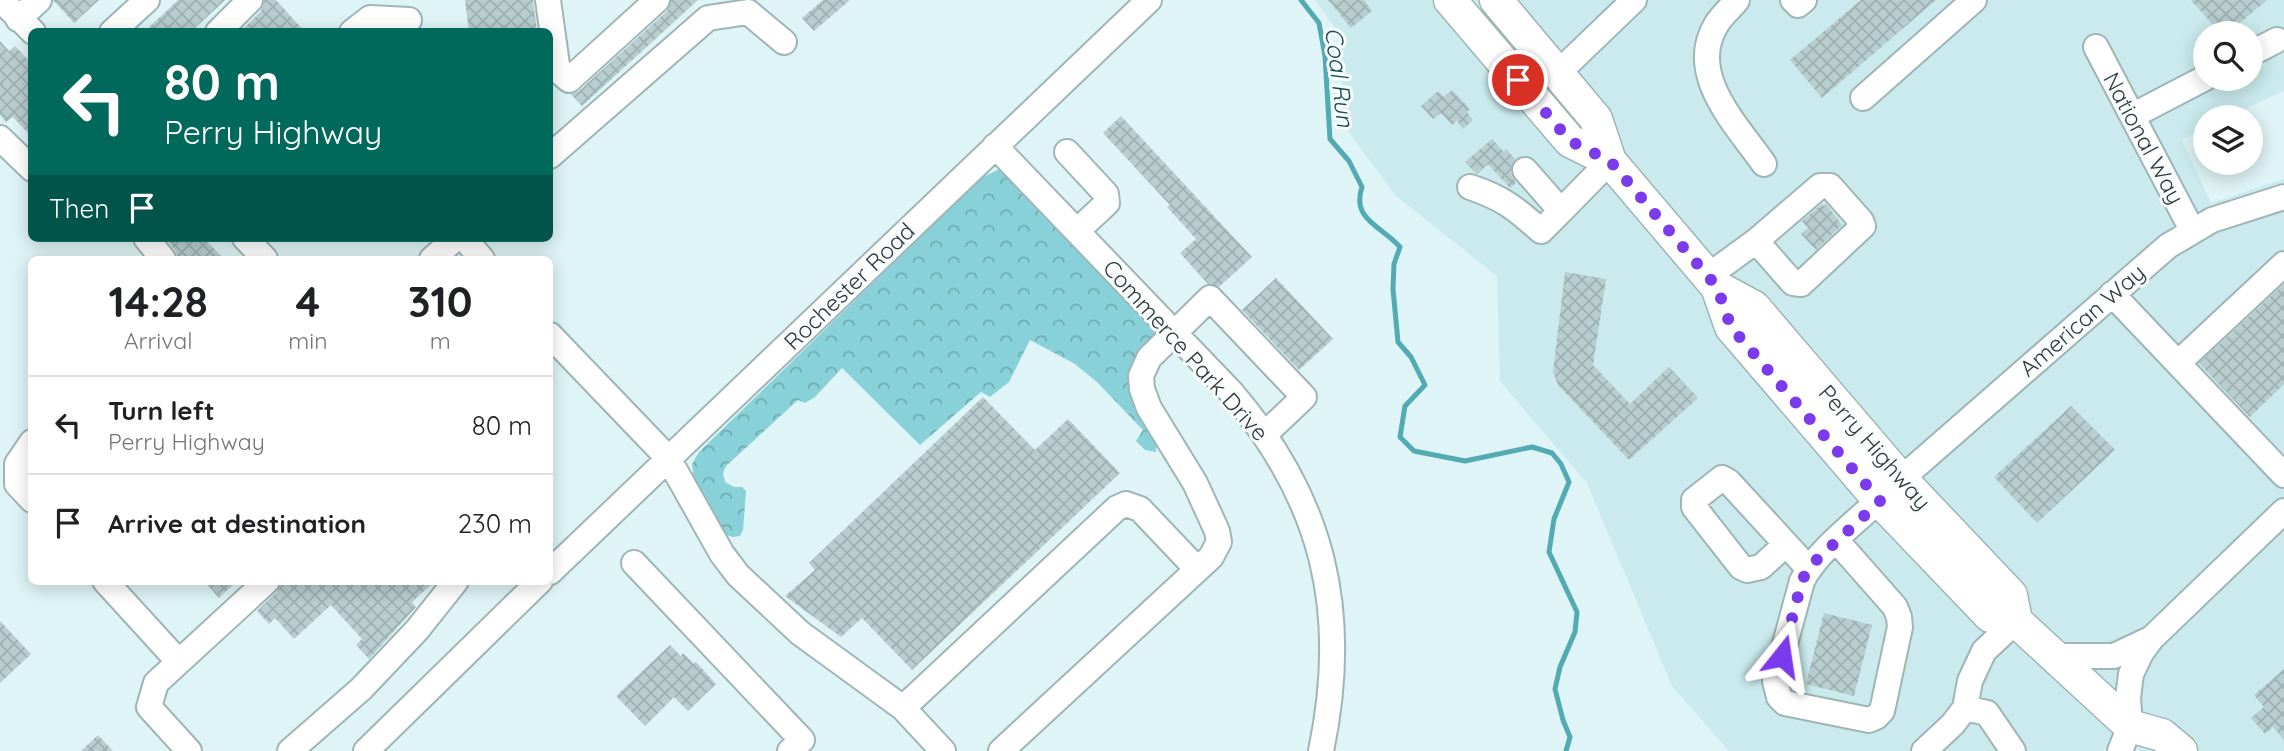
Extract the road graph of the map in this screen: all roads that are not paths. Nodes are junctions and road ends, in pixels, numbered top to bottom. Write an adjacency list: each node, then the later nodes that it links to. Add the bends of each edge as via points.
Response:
1 (1, 0): 16 (street)
2 (38, 0): 16 (street)
3 (146, 0): 17 (street)
4 (250, 0): 18 (street)
5 (548, 0): 20 (street)
6 (657, 0): 21 (street, via 569,80 558,65)
7 (1149, 0): 31 (street, Rochester Road)
8 (1450, 0): 34 (main road, Perry Highway, via 1570,141)
9 (1496, 0): 26 (main road, Perry Highway)
10 (1634, 0): 26 (street)
11 (1737, 0): 35 (street, via 1716,24 1707,46 1706,68 1713,90)
12 (1793, 0): 13 (street, via 1798,5)
13 (1804, 0)
14 (1974, 0): 28 (street)
15 (409, 17): 19 (street, via 370,18)
16 (26, 25)
17 (116, 28)
18 (222, 28)
19 (357, 28)
20 (552, 28)
21 (553, 32)
22 (2277, 40): 25 (street)
23 (784, 43): 33 (street, via 748,12 708,18)
24 (2095, 47): 29 (street, National Way)
25 (2263, 47)
26 (1558, 73): 34 (main road, Perry Highway, via 1596,119)
27 (2193, 84): 29 (street)
28 (1863, 98)
29 (2132, 116): 41 (street, National Way)
30 (0, 138): 36 (street)
31 (996, 146): 42 (street, Commerce Park Drive); 60 (street, Rochester Road)
32 (1067, 152): 42 (street, via 1106,194 1107,202)
33 (553, 153)
34 (1610, 161): 40 (street); 53 (main road, Perry Highway)
35 (1764, 164)
36 (28, 165)
37 (1525, 170): 40 (street)
38 (1470, 187): 40 (street, via 1497,196 1541,231)
39 (2284, 197): 41 (street, American Way)
40 (1561, 211)
41 (2192, 230): 54 (street, American Way)
42 (1077, 231): 55 (street, Commerce Park Drive)
43 (1756, 241): 53 (street)
44 (149, 242): 48 (street)
45 (249, 242): 49 (street)
46 (451, 242): 50 (street)
47 (467, 242): 51 (street)
48 (161, 256)
49 (262, 256)
50 (435, 256)
51 (479, 256)
52 (2284, 264): 57 (street)
53 (1712, 281): 62 (main road, Perry Highway, via 1731,327)
54 (2112, 294): 57 (street); 62 (street, American Way)
55 (1175, 333): 58 (street, Commerce Park Drive); 58 (street, via 1210,298 1304,397); 70 (street, via 1149,358 1141,376 1142,389 1217,531 1216,549)
56 (553, 338): 60 (street)
57 (2178, 363): 61 (street)
58 (1265, 434): 88 (street, Commerce Park Drive, via 1305,505 1324,568 1331,680)
59 (28, 448): 63 (street, via 16,464 17,484)
60 (668, 458): 69 (street, Rochester Road); 79 (street, via 738,575 800,634)
61 (2284, 475)
62 (1891, 490): 65 (street, American Way); 75 (main road, Perry Highway, via 2011,595)
63 (28, 496)
64 (2284, 511): 76 (street)
65 (1836, 540): 68 (street, American Way); 68 (street, via 1899,617 1884,703 1876,717 1868,720 1794,705 1779,697 1775,681)
66 (1785, 545): 68 (street)
67 (634, 563): 85 (street, via 802,740)
68 (1808, 568)
69 (553, 569)
70 (1198, 569): 79 (street, via 1140,509 1126,504); 87 (street)
71 (109, 585): 78 (street)
72 (263, 585): 78 (street)
73 (453, 585): 83 (street, via 361,689)
74 (536, 585): 84 (street)
75 (2016, 621): 77 (main road, Perry Highway); 80 (street, via 1984,651 1970,681)
76 (2152, 638): 77 (street, via 2114,656); 81 (street, via 2131,674)
77 (2052, 656): 81 (main road, Perry Highway)
78 (178, 661): 82 (street, via 156,683 149,707)
79 (903, 708): 86 (street)
80 (1965, 708): 89 (street); 90 (street, via 1987,713)
81 (2130, 743): 91 (main road, Perry Highway, via 2162,735)
82 (189, 751)
83 (290, 751)
84 (366, 751)
85 (790, 751)
86 (943, 751)
87 (1002, 751)
88 (1321, 751)
89 (1924, 751)
90 (2013, 751)
91 (2181, 751)

